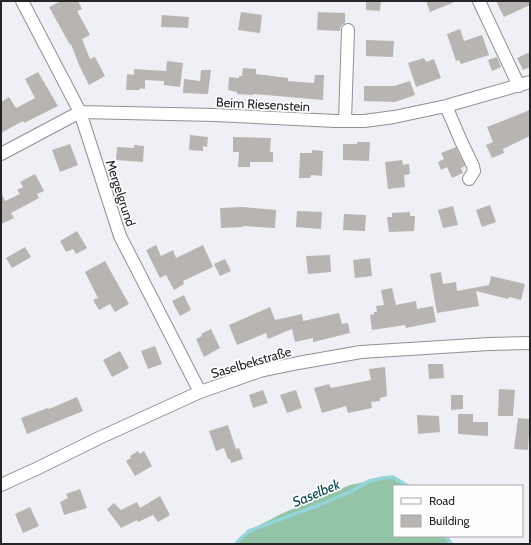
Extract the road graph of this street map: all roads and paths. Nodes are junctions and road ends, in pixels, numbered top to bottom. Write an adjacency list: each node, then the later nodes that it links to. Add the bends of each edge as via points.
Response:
1 (22, 1): 6 (street, Mergelgrund)
2 (479, 1): 4 (street)
3 (348, 30): 7 (street)
4 (525, 84): 5 (street, Beim Riesenstein)
5 (446, 106): 7 (street, Beim Riesenstein, via 394,117); 9 (street, via 473,166 474,171)
6 (80, 112): 7 (street, Beim Riesenstein); 8 (street, Beim Riesenstein); 11 (street, Mergelgrund, via 120,236)
7 (344, 121)
8 (1, 154)
9 (469, 179)
10 (530, 343): 11 (street, Saselbekstraße, via 361,352 260,371)
11 (200, 392): 12 (street, Saselbekstraße)
12 (1, 485)

